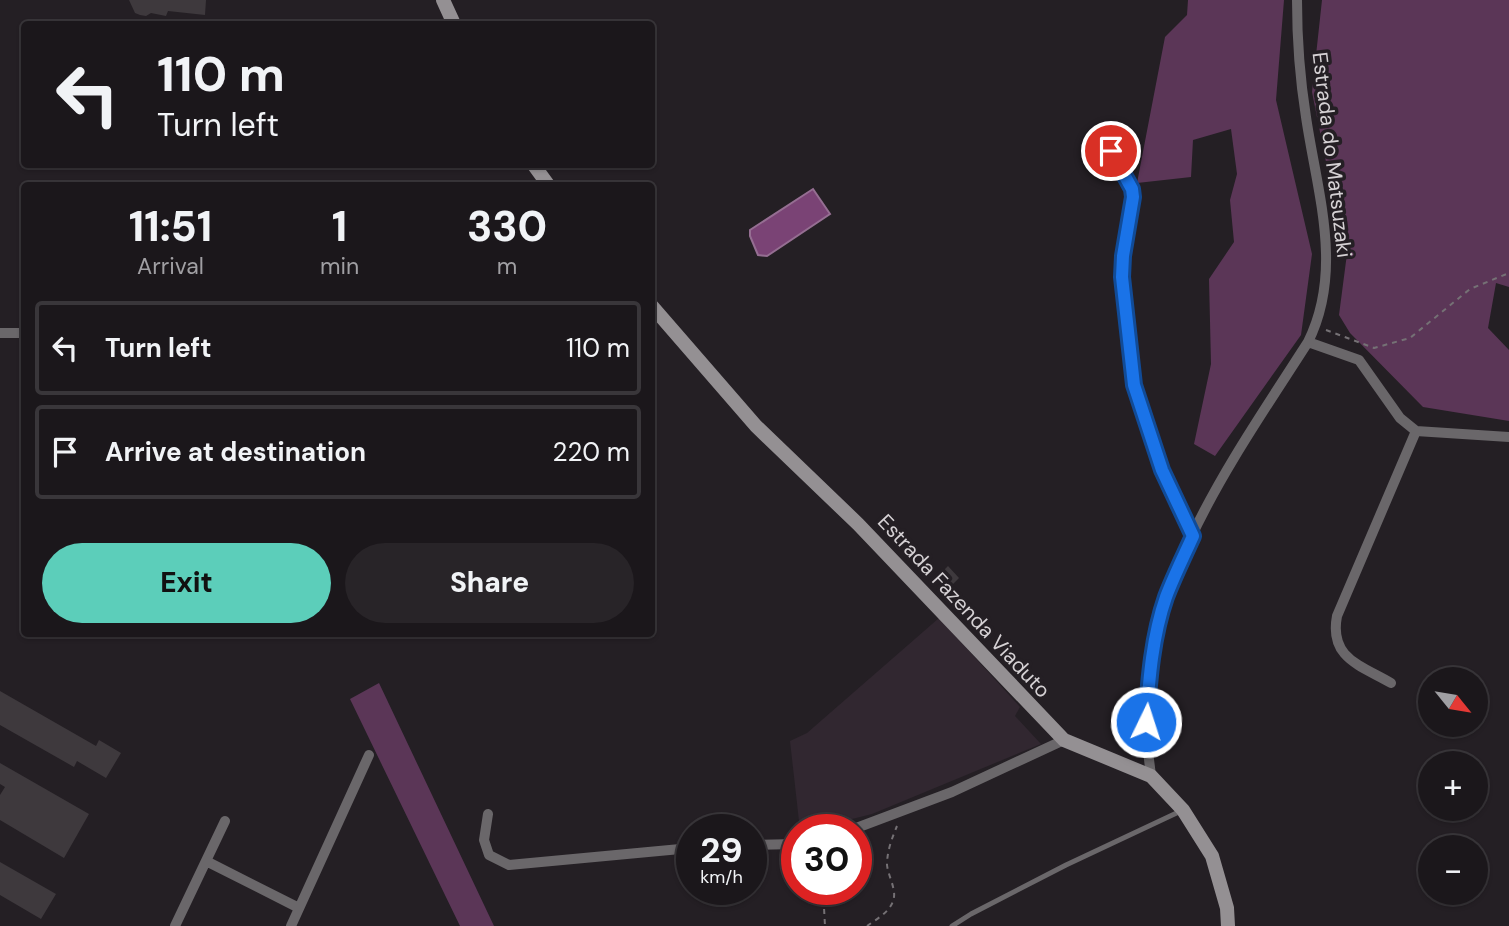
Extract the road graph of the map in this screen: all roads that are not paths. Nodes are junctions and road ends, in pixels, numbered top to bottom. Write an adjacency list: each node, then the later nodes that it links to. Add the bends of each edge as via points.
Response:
1 (443, 0): 3 (street)
2 (1297, 0): 8 (street, Estrada do Matsuzaki, via 1299,58 1327,249 1327,274)
3 (453, 21)
4 (1111, 151): 11 (street, via 1133,197 1122,277 1134,385 1162,470)
5 (655, 310): 13 (street, Estrada Fazenda Viaduto, via 756,426 858,524)
6 (0, 333): 7 (street)
7 (21, 333)
8 (1308, 342): 9 (street, via 1359,360 1400,418); 11 (street, Estrada do Matsuzaki)
9 (1416, 431): 10 (street); 12 (street, via 1334,632 1342,652)
10 (1509, 437)
11 (1193, 536): 15 (street, Estrada do Matsuzaki, via 1156,635 1146,722)
12 (1391, 683)
13 (1064, 740): 15 (street, Estrada Fazenda Viaduto); 19 (street, via 952,792)
14 (369, 755): 22 (street)
15 (1151, 776): 16 (street, Estrada Fazenda Viaduto)
16 (1182, 810): 25 (lane); 26 (street, Estrada Fazenda Viaduto, via 1212,856)
17 (488, 814): 20 (street, via 484,840 489,855 509,865)
18 (226, 821): 21 (street)
19 (872, 823)
20 (676, 849)
21 (205, 861): 22 (street); 23 (street)
22 (299, 908): 24 (street)
23 (175, 926)
24 (291, 926)
25 (952, 926)
26 (1228, 926)

